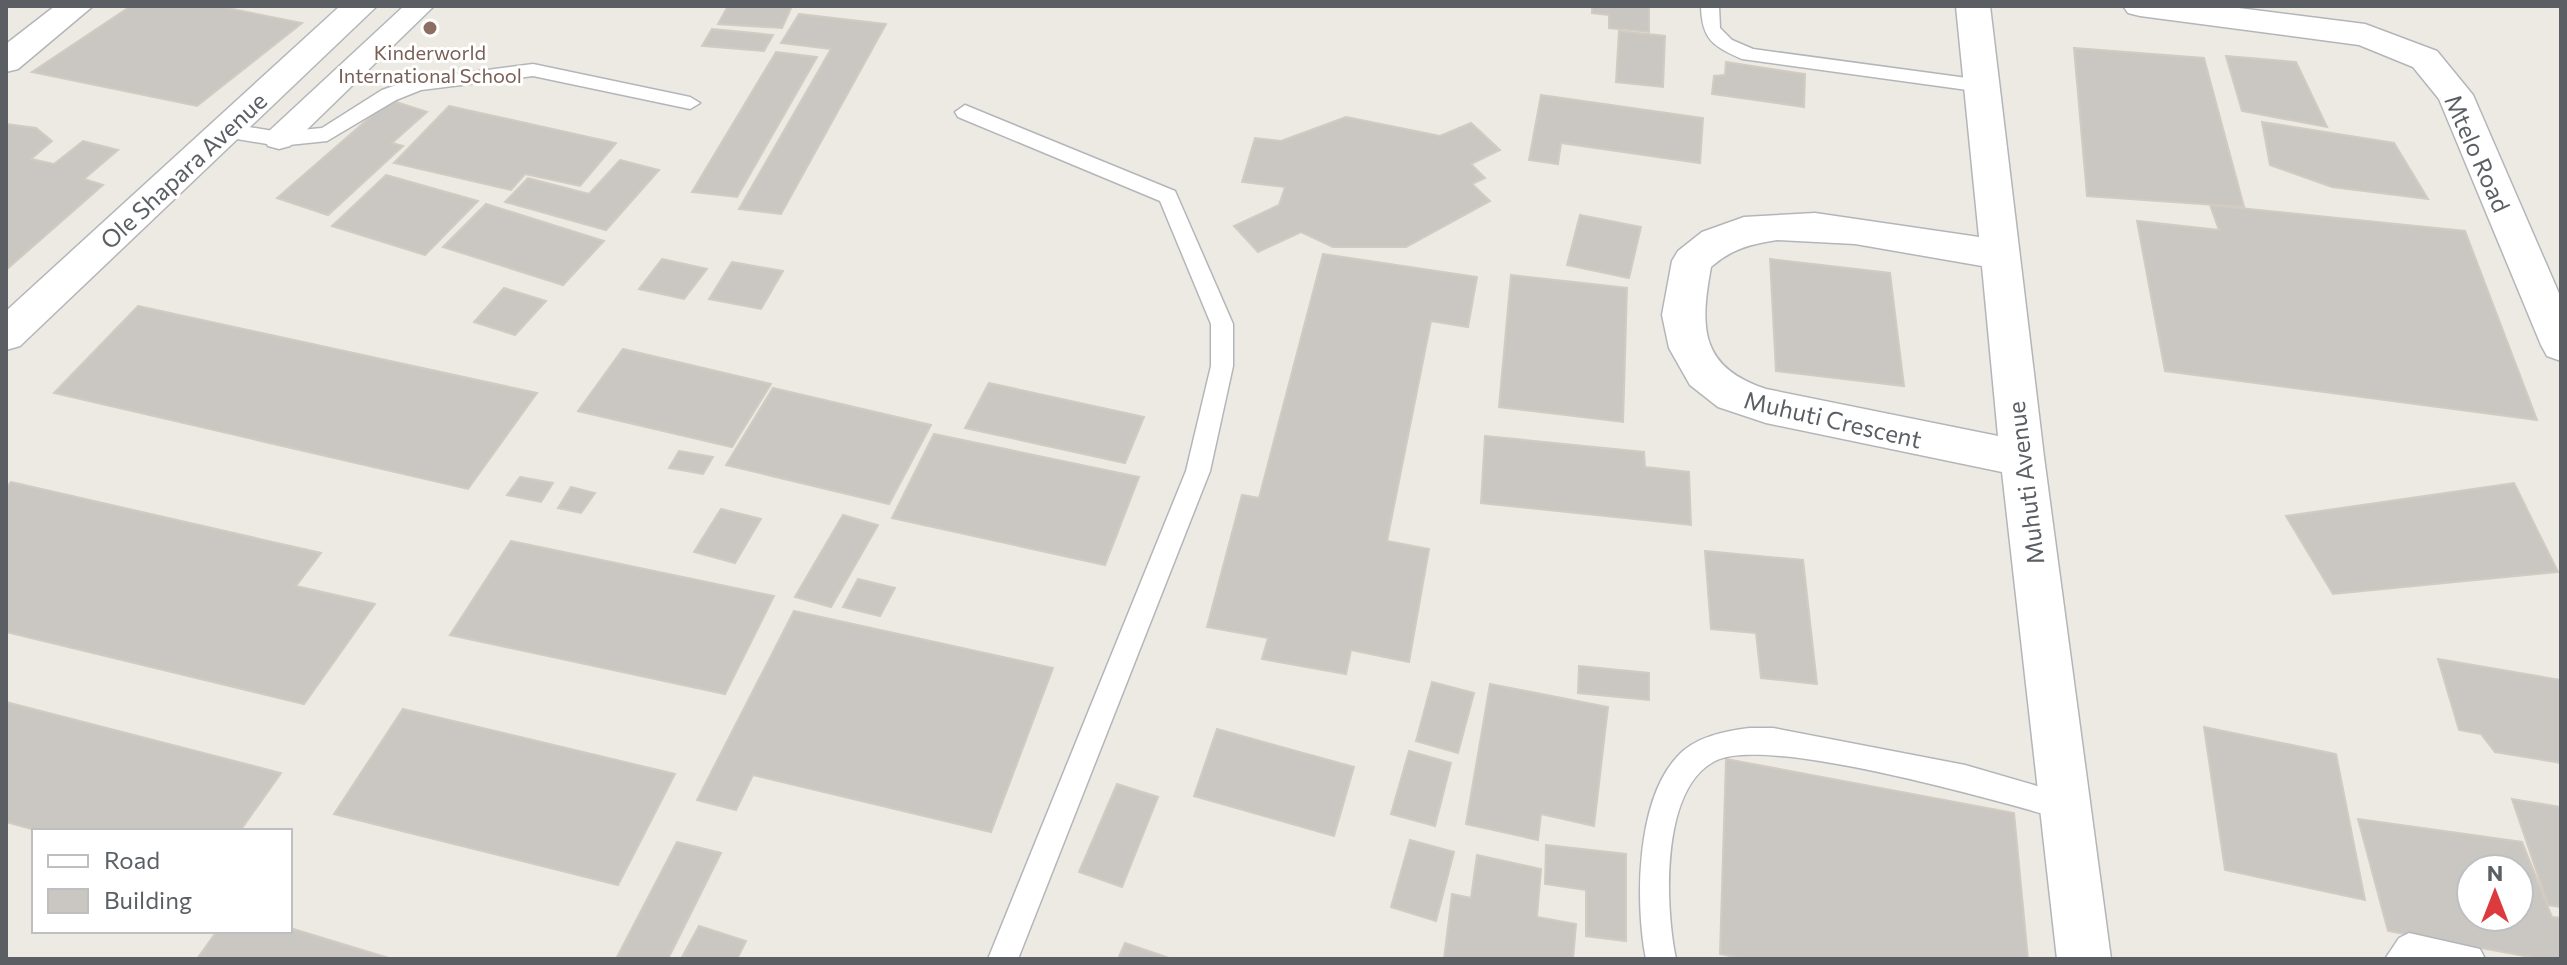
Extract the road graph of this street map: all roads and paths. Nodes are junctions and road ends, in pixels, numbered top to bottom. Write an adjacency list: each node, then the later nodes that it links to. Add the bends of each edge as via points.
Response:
1 (76, 6): 7 (street)
2 (360, 6): 11 (street, Ole Shapara Avenue)
3 (420, 6): 12 (street)
4 (1710, 6): 8 (lane, via 1711,29 1725,44 1749,55)
5 (1973, 6): 8 (street, Muhuti Avenue)
6 (2140, 6): 15 (street, Mtelo Road, via 2365,35 2425,59 2455,95)
7 (6, 61)
8 (1982, 86): 13 (street, Muhuti Avenue)
9 (690, 103): 12 (lane, via 533,70 474,75 418,84 389,95 327,134)
10 (965, 112): 18 (lane, via 1168,196 1222,324 1222,366 1198,471)
11 (225, 130): 12 (lane); 14 (street, Ole Shapara Avenue)
12 (279, 139)
13 (2000, 255): 16 (street, Muhuti Avenue); 16 (street, Muhuti Crescent, via 1816,227 1758,230 1717,241 1692,261 1682,315 1690,348 1705,374 1733,395 1964,449)
14 (6, 335)
15 (2561, 345)
16 (2022, 457): 17 (street, Muhuti Avenue)
17 (2065, 807): 19 (lane, via 1965,778 1773,741 1742,740 1704,753 1685,767 1659,835 1653,921); 20 (street, Muhuti Avenue)
18 (1003, 959)
19 (1661, 959)
20 (2084, 959)
21 (2400, 959): 22 (lane, via 2409,948)
22 (2470, 959)

